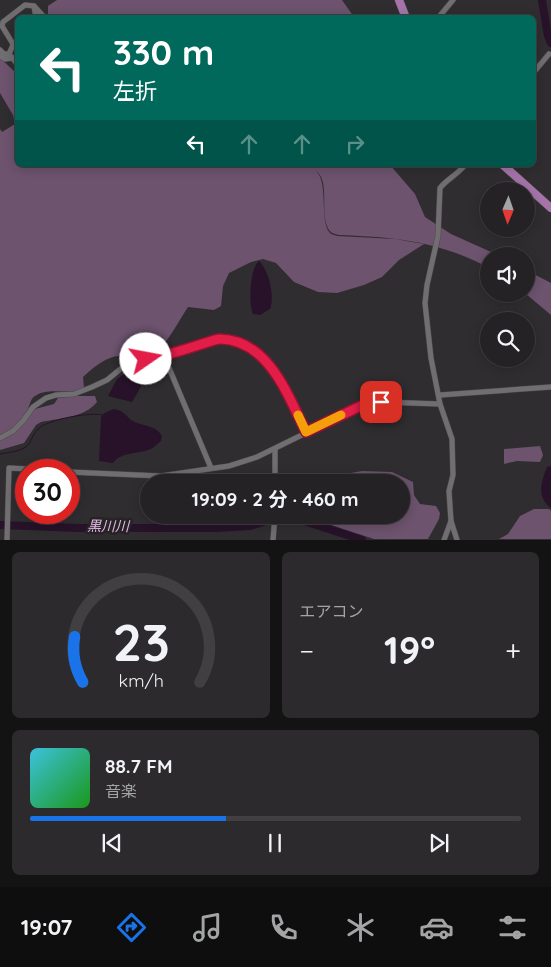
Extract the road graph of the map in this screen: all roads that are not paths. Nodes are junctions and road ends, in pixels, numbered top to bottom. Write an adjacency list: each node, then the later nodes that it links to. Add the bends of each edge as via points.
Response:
1 (399, 0): 6 (main road)
2 (453, 0): 7 (street)
3 (34, 6): 4 (street); 5 (street); 8 (street, via 26,5 3,22 2,26)
4 (36, 15)
5 (43, 15)
6 (405, 15)
7 (440, 15)
8 (15, 42): 12 (street)
9 (0, 50): 12 (street)
10 (549, 54): 14 (street)
11 (0, 56): 12 (street, via 5,59)
12 (11, 56): 13 (street)
13 (15, 61)
14 (536, 70)
15 (463, 167): 20 (street, via 440,188 438,236 427,285 426,319)
16 (505, 167): 17 (main road)
17 (551, 208)
18 (164, 356): 22 (street, via 220,339 253,348 262,355 282,385); 23 (street, via 129,362 107,380 92,387 74,394 46,398 33,407 13,431); 26 (street)
19 (551, 387): 20 (street)
20 (440, 396): 21 (street)
21 (440, 404): 22 (street, via 370,402); 29 (street, via 452,439 449,491)
22 (306, 432): 24 (street)
23 (0, 438)
24 (275, 449): 26 (street, via 228,466); 28 (street)
25 (15, 468): 31 (street, via 9,468)
26 (211, 468): 27 (street, via 160,476)
27 (80, 472)
28 (275, 474)
29 (452, 521): 33 (street); 34 (street)
30 (274, 524): 32 (street)
31 (7, 540)
32 (273, 540)
33 (444, 540)
34 (457, 540)

